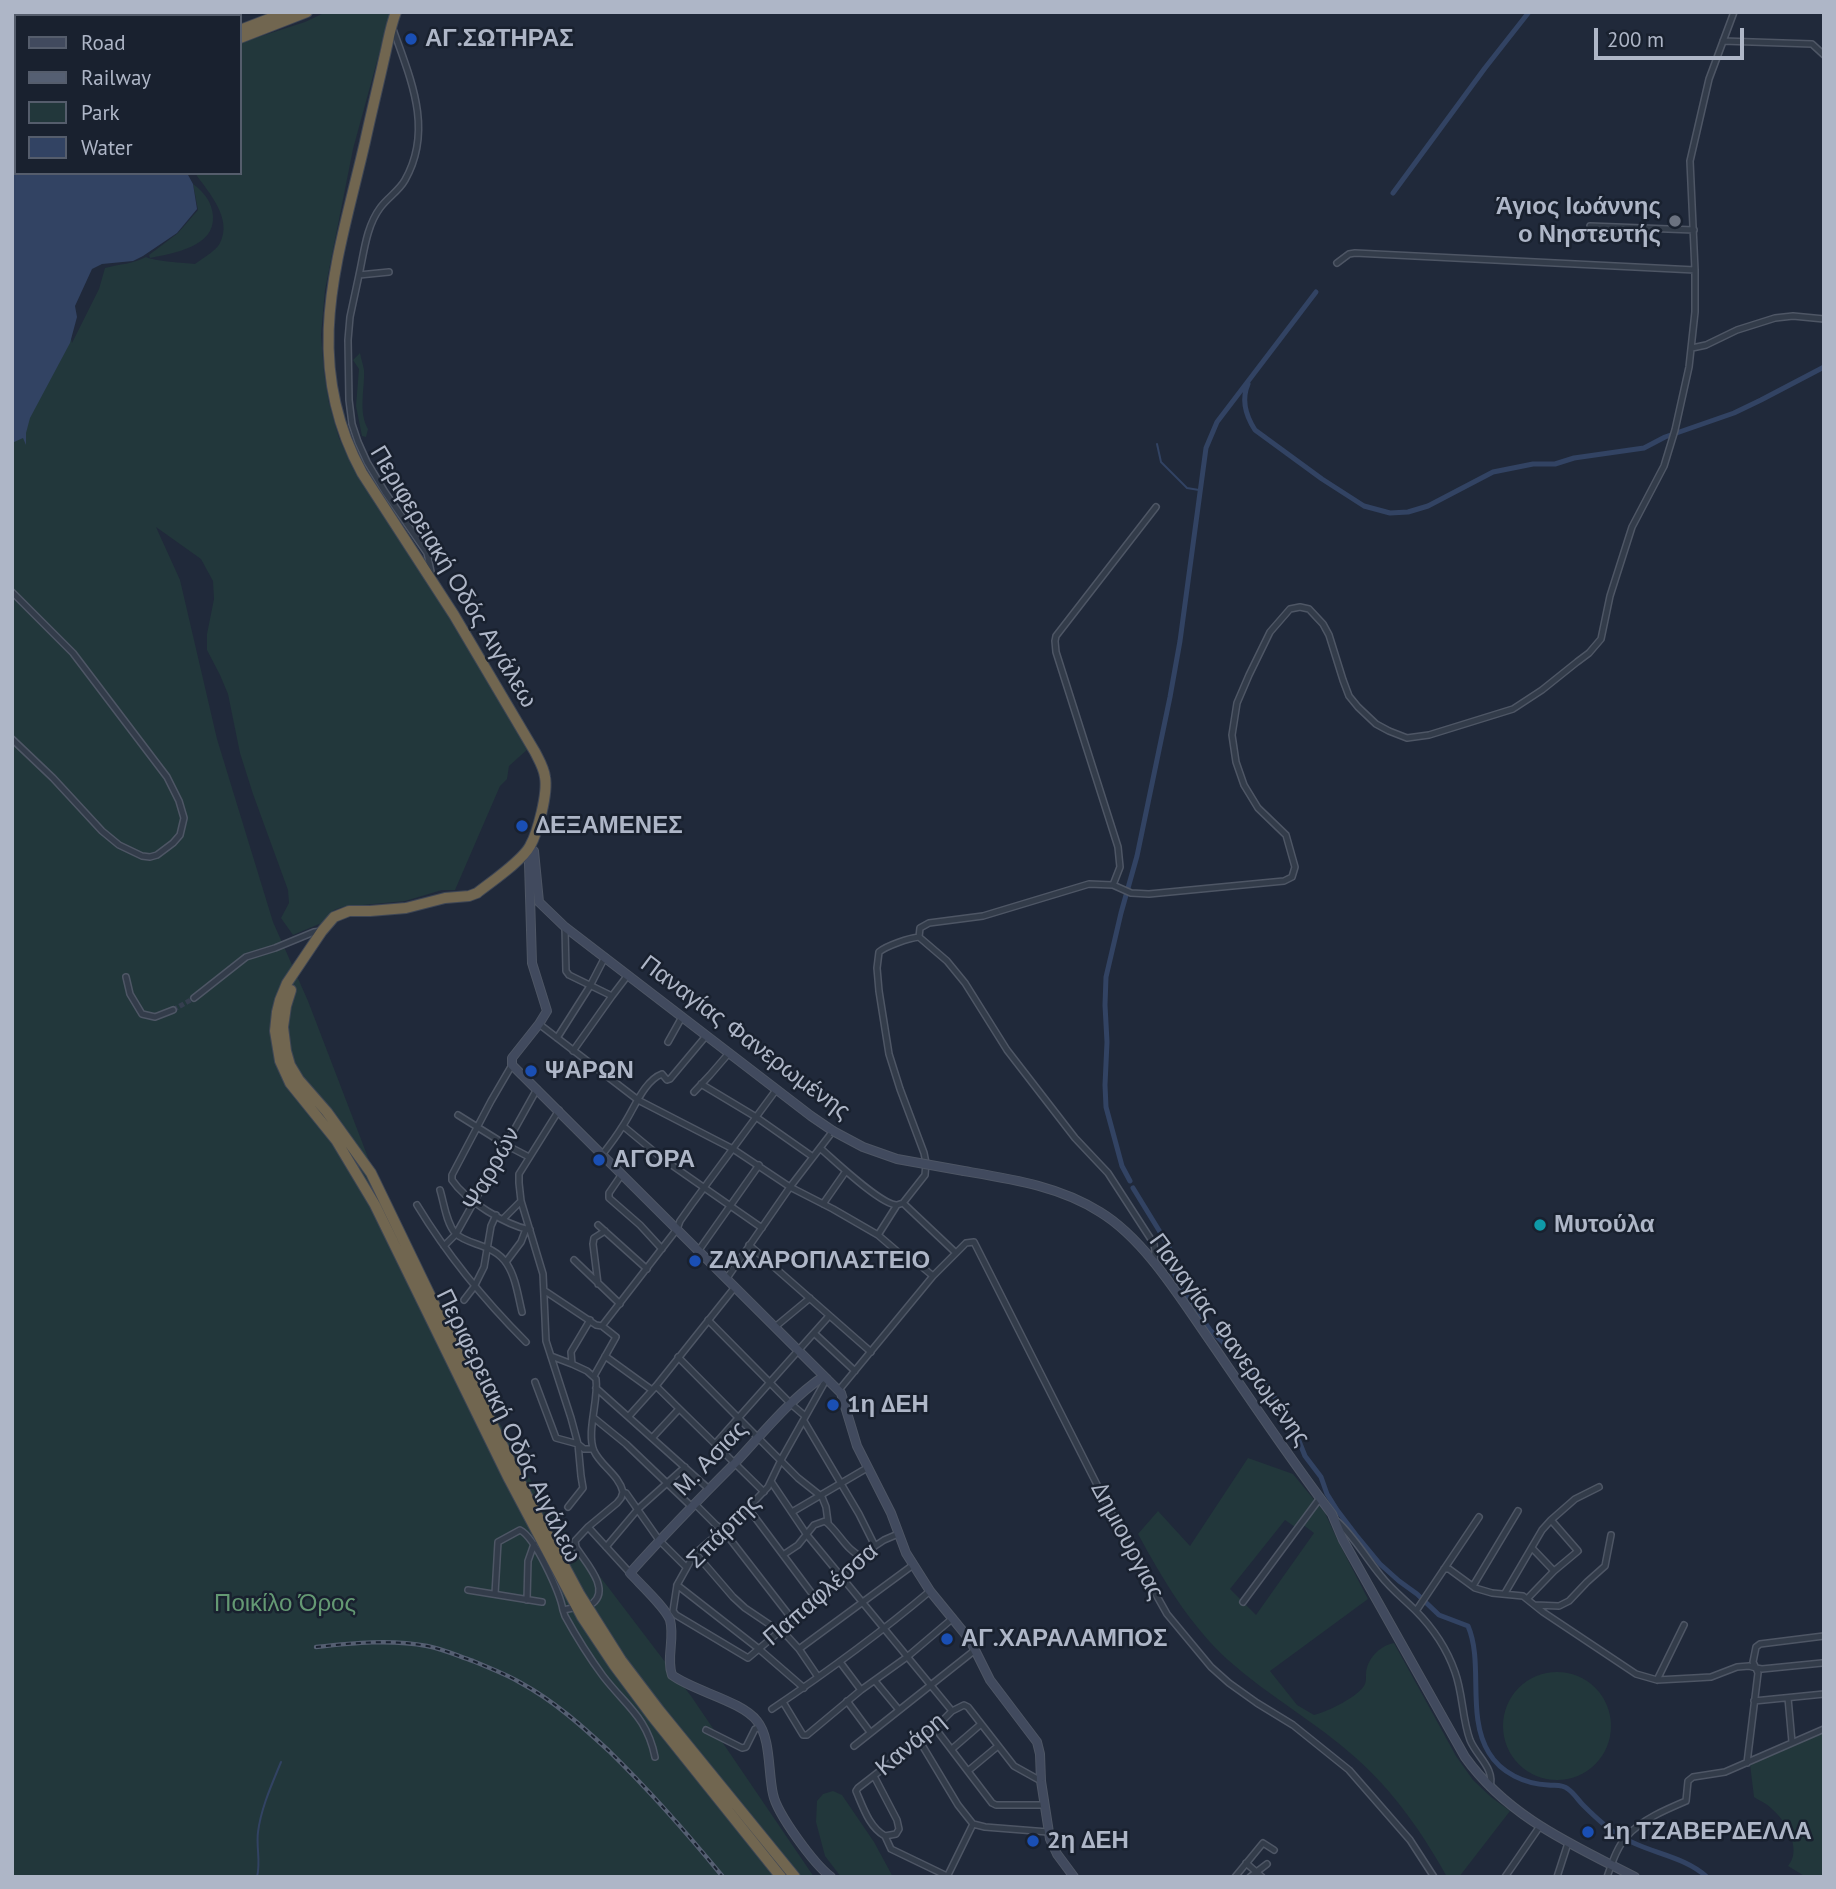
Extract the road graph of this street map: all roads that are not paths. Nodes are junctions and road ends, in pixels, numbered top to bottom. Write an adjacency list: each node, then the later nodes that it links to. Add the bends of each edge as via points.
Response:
1 (287, 12): 6 (highway)
2 (307, 12): 7 (highway)
3 (396, 12): 5 (highway, Περιφερειακή Οδός Αιγάλεω)
4 (1734, 12): 8 (street)
5 (392, 25): 15 (street, via 415,90 417,143 407,177 375,215); 19 (highway, Περιφερειακή Οδός Αιγάλεω, via 338,261 328,356 336,409 353,458)
6 (242, 29)
7 (242, 37)
8 (1723, 41): 9 (street, via 1802,42 1815,45); 11 (street, via 1691,153)
9 (1824, 55)
10 (1590, 226): 11 (street)
11 (1694, 230): 13 (street)
12 (1337, 263): 13 (street, via 1355,253)
13 (1695, 270): 17 (street)
14 (388, 272): 15 (street)
15 (359, 275): 19 (street, via 348,340 352,424 367,463 428,553)
16 (1824, 319): 17 (street, via 1775,318)
17 (1692, 348): 24 (street, via 1664,466 1632,527 1601,639 1589,653 1513,709 1407,738 1365,715 1349,696 1329,635 1315,613 1300,607 1290,609 1270,632 1248,675 1232,735 1244,785 1258,808 1286,835 1295,867 1292,877 1149,894)
18 (1156, 507): 24 (street, via 1055,641 1118,847 1119,867)
19 (433, 583): 22 (highway, Περιφερειακή Οδός Αιγάλεω, via 543,767 546,781)
20 (12, 592): 21 (street, via 73,653 167,777 184,818 180,835 150,857 119,845)
21 (12, 739)
22 (534, 838): 23 (street, Παναγίας Φανερωμένης); 26 (highway, Περιφερειακή Οδός Αιγάλεω, via 523,855 477,893 406,908 349,911 334,917)
23 (534, 854): 25 (street, Παναγίας Φανερωμένης, via 540,902); 37 (street, via 529,863 532,963 547,1011)
24 (1113, 885): 27 (street, via 1090,884 983,916 929,923 920,928)
25 (565, 927): 28 (street, Παναγίας Φανερωμένης); 32 (street, via 566,971)
26 (322, 931): 29 (highway, Περιφερειακή Οδός Αιγάλεω); 34 (street, via 246,957)
27 (919, 937): 70 (street, via 886,946 877,960 892,1067 926,1163 925,1175); 90 (street, via 965,982 1007,1050 1108,1173 1154,1244)
28 (605, 957): 30 (street, Παναγίας Φανερωμένης); 32 (street)
29 (300, 966): 251 (highway, Περιφερειακή Οδός Αιγάλεω, via 287,983 276,1012 277,1046 286,1075 336,1140 376,1205 514,1489 582,1617 652,1716); 252 (highway, Περιφερειακή Οδός Αιγάλεω, via 283,1027 295,1073 371,1173 522,1486 590,1612 665,1718)
30 (628, 975): 33 (street); 36 (street, Παναγίας Φανερωμένης)
31 (126, 977): 35 (street, via 142,1014 155,1017)
32 (590, 986): 33 (street); 39 (street)
33 (612, 996): 41 (street)
34 (194, 998)
35 (173, 1010)
36 (682, 1017): 38 (street, Παναγίας Φανερωμένης); 40 (street)
37 (539, 1024): 39 (street); 43 (street, via 512,1058)
38 (706, 1036): 42 (street, Παναγίας Φανερωμένης); 48 (street, via 670,1079 662,1074 655,1077)
39 (557, 1038): 41 (street)
40 (668, 1042)
41 (573, 1051): 48 (street)
42 (729, 1053): 44 (street); 46 (street, Παναγίας Φανερωμένης)
43 (512, 1065): 45 (street); 53 (street)
44 (701, 1084): 47 (street); 51 (street)
45 (537, 1089): 49 (street); 55 (street, Ψαρρών)
46 (776, 1090): 51 (street); 54 (street, Παναγίας Φανερωμένης)
47 (694, 1092)
48 (638, 1100): 52 (street); 57 (street)
49 (559, 1110): 58 (street); 59 (street)
50 (458, 1115): 53 (street)
51 (756, 1117): 57 (street); 60 (street)
52 (623, 1126): 58 (street); 64 (street)
53 (478, 1127): 55 (street); 68 (street, via 452,1175)
54 (833, 1131): 56 (street); 90 (street, Παναγίας Φανερωμένης, bridge, via 897,1158 1048,1188 1112,1220)
55 (506, 1145): 59 (street); 68 (street, Ψαρρών)
56 (820, 1148): 60 (street); 62 (street)
57 (733, 1149): 61 (street); 64 (street)
58 (602, 1155): 63 (street)
59 (529, 1157): 67 (street, via 519,1174)
60 (813, 1157): 65 (street)
61 (759, 1165): 65 (street); 72 (street)
62 (846, 1171): 69 (street); 70 (street, via 889,1204)
63 (622, 1174): 76 (street); 85 (street, via 609,1198)
64 (705, 1187): 72 (street); 76 (street)
65 (790, 1187): 69 (street); 77 (street)
66 (440, 1191): 80 (street)
67 (522, 1201): 74 (street); 78 (street)
68 (474, 1202): 73 (street); 80 (street, Ψαρρών)
69 (823, 1204): 81 (street)
70 (900, 1204): 81 (street); 87 (street)
71 (417, 1205): 83 (street)
72 (729, 1205): 77 (street); 86 (street)
73 (496, 1215): 74 (street); 84 (street)
74 (503, 1219): 78 (street)
75 (598, 1226): 79 (street)
76 (677, 1228): 85 (street); 86 (street)
77 (762, 1228): 82 (street)
78 (528, 1229): 89 (street); 97 (street)
79 (605, 1231): 91 (street); 94 (street, via 593,1244)
80 (456, 1234): 83 (street, Ψαρρών); 84 (street)
81 (878, 1235): 92 (street)
82 (749, 1245): 93 (street); 98 (street)
83 (444, 1246): 95 (street)
84 (487, 1248): 89 (street); 95 (street)
85 (662, 1249): 91 (street)
86 (699, 1251): 93 (street)
87 (956, 1253): 92 (street); 258 (street, Δημιουργιας, via 974,1242 1167,1614 1229,1684 1293,1725 1349,1770 1410,1840)
88 (573, 1260): 94 (street)
89 (506, 1262): 101 (street)
90 (1154, 1263): 146 (street, Παναγίας Φανερωμένης)
91 (647, 1269): 100 (street)
92 (933, 1276): 110 (street)
93 (727, 1278): 96 (street)
94 (598, 1284): 100 (street)
95 (474, 1287): 99 (street); 108 (street)
96 (735, 1287): 104 (street); 106 (street)
97 (545, 1291): 103 (street); 111 (street, via 545,1335)
98 (810, 1298): 102 (street); 106 (street)
99 (464, 1300)
100 (621, 1304): 105 (street)
101 (522, 1312)
102 (829, 1317): 107 (street); 110 (street)
103 (590, 1320): 105 (street); 114 (street, via 571,1352)
104 (708, 1320): 113 (street); 119 (street)
105 (602, 1326): 112 (street, via 616,1337)
106 (775, 1327): 109 (street)
107 (814, 1333): 109 (street); 115 (street)
108 (526, 1342)
109 (798, 1350): 117 (street); 119 (street)
110 (871, 1352): 115 (street)
111 (551, 1356): 114 (street); 132 (street)
112 (605, 1356): 116 (street); 121 (street)
113 (678, 1357): 121 (street); 127 (street)
114 (572, 1364): 116 (street)
115 (855, 1371): 122 (street)
116 (594, 1376): 120 (street)
117 (825, 1377): 122 (street); 123 (street, Μ. Ασιας); 128 (street, Σπάρτης)
118 (535, 1382): 132 (street, via 556,1438)
119 (770, 1382): 123 (street); 127 (street)
120 (596, 1388): 125 (street); 126 (street)
121 (654, 1388): 124 (street); 125 (street)
122 (839, 1390): 137 (street)
123 (791, 1404): 128 (street); 130 (street, Μ. Ασιας)
124 (679, 1409): 129 (street); 131 (street)
125 (629, 1416): 129 (street)
126 (593, 1418): 133 (street); 138 (street)
127 (738, 1418): 130 (street); 131 (street)
128 (804, 1418): 134 (street, Σπάρτης); 140 (street)
129 (653, 1437): 136 (street)
130 (758, 1438): 134 (street); 135 (street, Μ. Ασιας)
131 (716, 1443): 135 (street)
132 (578, 1444): 133 (street); 148 (street, via 583,1488)
133 (593, 1449): 143 (street)
134 (781, 1460): 139 (street, Σπάρτης); 145 (street)
135 (734, 1463): 142 (street, Μ. Ασιας); 144 (street)
136 (685, 1467): 138 (street); 142 (street)
137 (867, 1468): 140 (street); 159 (street)
138 (666, 1483): 147 (street); 150 (street)
139 (772, 1483): 144 (street, Σπάρτης); 152 (street)
140 (841, 1483): 145 (street); 164 (street)
141 (1599, 1487): 155 (street, via 1575,1499)
142 (709, 1489): 147 (street, Μ. Ασιας)
143 (623, 1492): 150 (street); 157 (street, via 617,1503)
144 (764, 1492): 149 (street, Σπάρτης)
145 (819, 1496): 152 (street); 156 (street)
146 (1320, 1498): 153 (street, Παναγίας Φανερωμένης); 187 (street)
147 (693, 1506): 158 (street); 162 (street, Μ. Ασιας)
148 (568, 1507)
149 (748, 1508): 158 (street, Σπάρτης); 168 (street)
150 (638, 1509): 162 (street); 165 (street)
151 (1518, 1511): 177 (street)
152 (792, 1512): 160 (street)
153 (1333, 1517): 193 (street, via 1381,1577); 239 (street, Παναγίας Φανερωμένης, via 1465,1757)
154 (1479, 1517): 172 (street)
155 (1551, 1520): 166 (street); 173 (street, via 1578,1551)
156 (828, 1521): 160 (street, via 814,1525); 169 (street, via 853,1553)
157 (587, 1527): 165 (street); 188 (street, via 575,1545 599,1586 600,1594)
158 (723, 1530): 167 (street, Σπάρτης); 196 (street)
159 (898, 1534): 164 (street, Παπαφλέσσα); 170 (street)
160 (807, 1535): 168 (street); 175 (street)
161 (1611, 1535): 190 (street, via 1601,1571 1564,1605)
162 (659, 1540): 171 (street); 174 (street, Μ. Ασιας)
163 (534, 1544): 181 (street, via 520,1530 498,1542); 184 (street, via 528,1561); 192 (street)
164 (875, 1546): 169 (street, Παπαφλέσσα)
165 (606, 1547): 174 (street)
166 (1532, 1548): 173 (street); 180 (street)
167 (696, 1554): 171 (street, Σπάρτης); 199 (street, via 745,1608)
168 (783, 1555): 182 (street)
169 (864, 1558): 175 (street, Παπαφλέσσα)
170 (913, 1565): 179 (street); 186 (street)
171 (687, 1567): 176 (street, Σπάρτης)
172 (1444, 1569): 177 (street); 193 (street)
173 (1554, 1571): 183 (street)
174 (630, 1573): 224 (street, via 669,1617 672,1675 749,1713)
175 (843, 1578): 182 (street, Παπαφλέσσα); 186 (street)
176 (677, 1585): 201 (street); 204 (street, Σπάρτης, via 672,1608 676,1615)
177 (1473, 1586): 180 (street)
178 (468, 1590): 181 (street)
179 (930, 1591): 195 (street); 198 (street)
180 (1505, 1593): 183 (street)
181 (495, 1594): 184 (street)
182 (816, 1599): 196 (street, Παπαφλέσσα)
183 (1527, 1599): 189 (street)
184 (527, 1600): 185 (street)
185 (542, 1602)
186 (864, 1602): 198 (street); 202 (street)
187 (1243, 1602)
188 (593, 1603)
189 (1535, 1605): 190 (street); 194 (street)
190 (1551, 1606): 194 (street)
191 (573, 1608): 192 (street)
192 (563, 1610): 234 (street, via 603,1676 645,1725)
193 (1416, 1611): 239 (street, via 1455,1671 1467,1731 1489,1769)
194 (1548, 1616): 210 (street, via 1636,1674)
195 (953, 1618): 203 (street); 205 (street)
196 (792, 1619): 199 (street, Παπαφλέσσα)
197 (1684, 1625): 210 (street)
198 (885, 1629): 205 (street); 206 (street)
199 (780, 1630): 201 (street, Παπαφλέσσα); 202 (street)
200 (1824, 1636): 208 (street, via 1760,1644 1754,1652)
201 (759, 1649): 204 (street, Παπαφλέσσα); 213 (street)
202 (799, 1649): 209 (street)
203 (975, 1650): 212 (street); 238 (street, via 990,1680 1037,1742)
204 (746, 1657)
205 (907, 1657): 211 (street); 212 (street)
206 (840, 1662): 209 (street); 214 (street)
207 (1822, 1663): 208 (street)
208 (1756, 1668): 210 (street, via 1737,1667 1711,1677); 218 (street)
209 (818, 1677): 213 (street)
210 (1657, 1680)
211 (875, 1681): 214 (street); 221 (street)
212 (931, 1685): 221 (street); 222 (street)
213 (804, 1688): 219 (street)
214 (861, 1690): 217 (street)
215 (1824, 1694): 216 (street)
216 (1788, 1698): 218 (street); 230 (street)
217 (847, 1701): 219 (street, via 805,1736); 228 (street)
218 (1754, 1701): 235 (street)
219 (783, 1702): 220 (street)
220 (772, 1709)
221 (899, 1710): 228 (street)
222 (952, 1711): 223 (street, Κανάρη, via 964,1705); 225 (street, Κανάρη)
223 (981, 1724): 232 (street); 233 (street)
224 (761, 1727): 226 (street, via 744,1748); 253 (street, via 775,1802)
225 (935, 1728): 229 (street, Κανάρη); 233 (street)
226 (706, 1730)
227 (1824, 1730): 230 (street)
228 (870, 1732): 231 (street)
229 (919, 1740): 237 (street, Κανάρη); 241 (street)
230 (1792, 1742): 235 (street)
231 (854, 1746)
232 (998, 1746): 236 (street); 238 (street, via 1014,1766)
233 (952, 1749): 236 (street)
234 (655, 1757)
235 (1747, 1763): 249 (street, via 1693,1777 1688,1781 1686,1801 1627,1836)
236 (968, 1771): 240 (street, via 996,1805)
237 (874, 1776): 244 (street, via 899,1829); 244 (street, Κανάρη, via 856,1791 872,1825)
238 (1041, 1781): 240 (street)
239 (1490, 1787): 242 (street, Παναγίας Φανερωμένης)
240 (1044, 1805): 243 (street)
241 (973, 1824): 243 (street); 254 (street)
242 (1540, 1826): 245 (street, Παναγίας Φανερωμένης); 259 (street)
243 (1048, 1832): 255 (street)
244 (884, 1836): 254 (street, via 891,1849)
245 (1568, 1843): 249 (street, Παναγίας Φανερωμένης); 260 (street)
246 (1274, 1850): 247 (street, via 1263,1843)
247 (1246, 1863): 250 (street); 256 (street)
248 (1267, 1864): 250 (street)
249 (1611, 1864): 261 (street); 262 (street, Παναγίας Φανερωμένης)
250 (1260, 1874): 257 (street)
251 (781, 1877)
252 (795, 1877)
253 (831, 1877)
254 (947, 1877)
255 (1074, 1877)
256 (1235, 1877)
257 (1250, 1877)
258 (1434, 1877)
259 (1505, 1877)
260 (1557, 1877)
261 (1607, 1877)
262 (1635, 1877)

